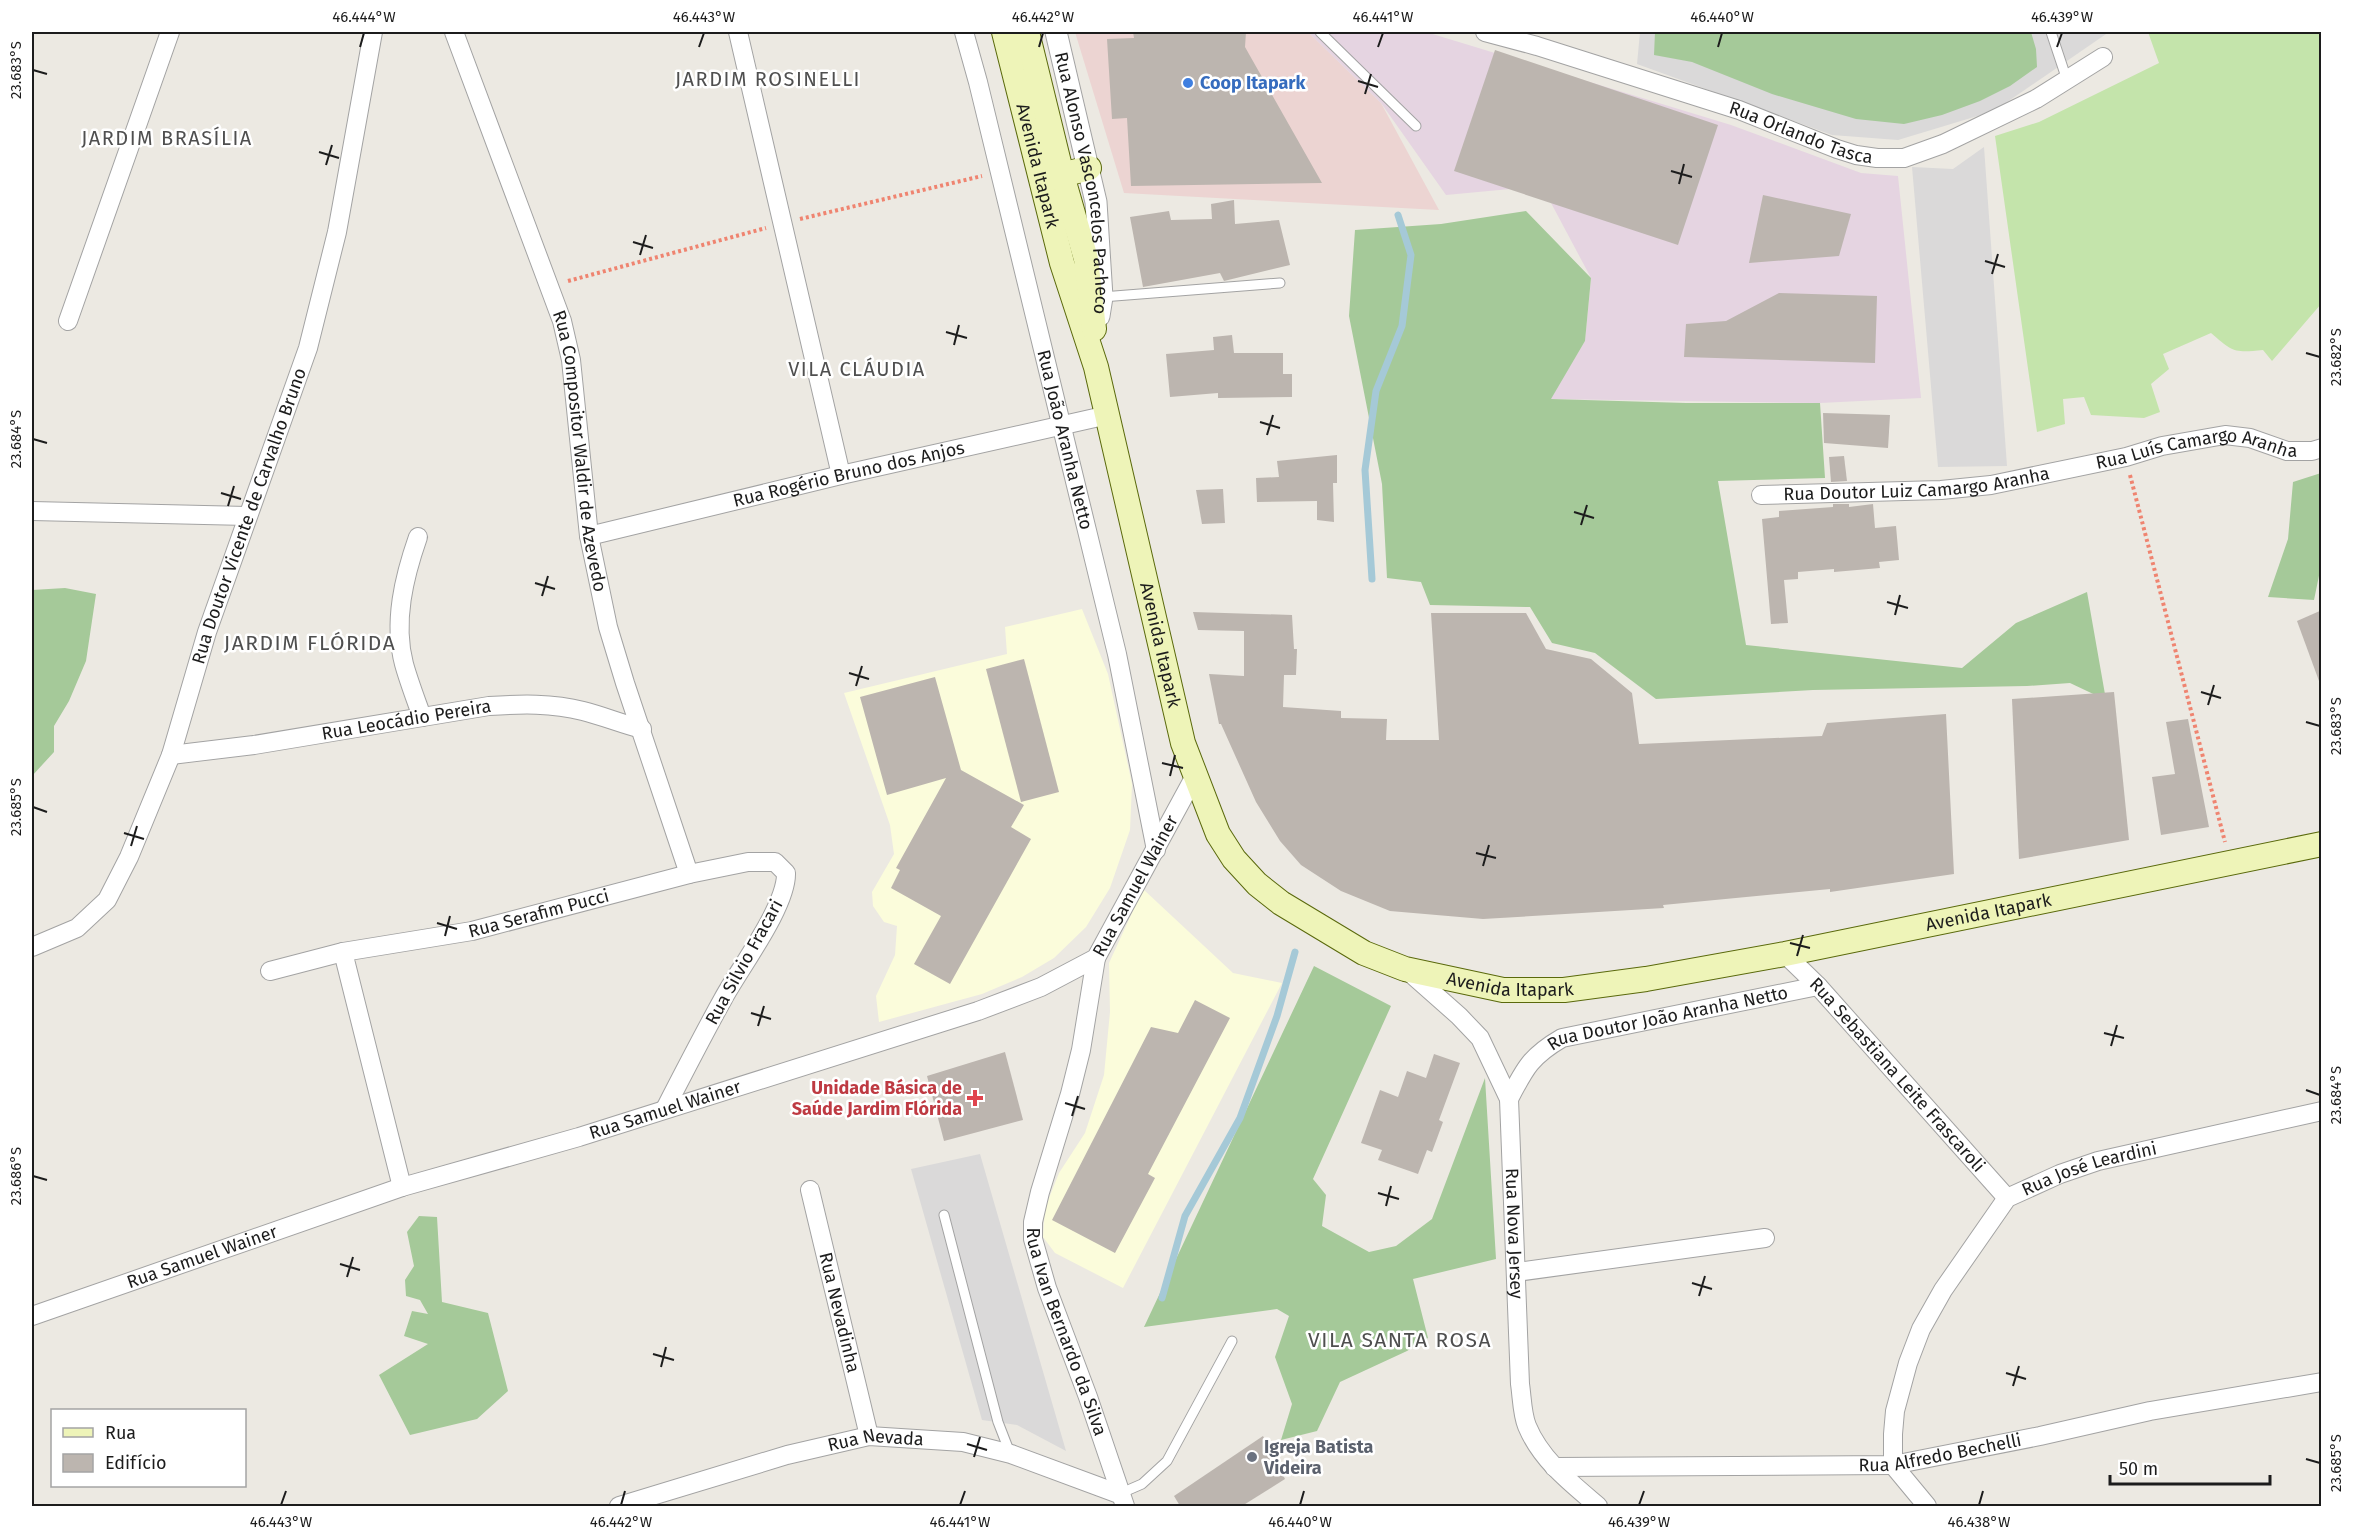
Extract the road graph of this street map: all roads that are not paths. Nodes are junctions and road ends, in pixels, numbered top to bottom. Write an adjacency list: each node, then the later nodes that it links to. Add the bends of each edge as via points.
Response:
1 (170, 32): 19 (street)
2 (373, 32): 29 (street, Rua Doutor Vicente de Carvalho Bruno, via 322,295 308,348)
3 (454, 32): 30 (street, Rua Compositor Waldir de Azevedo, via 562,321 571,360)
4 (738, 32): 26 (street)
5 (964, 32): 23 (street, Rua João Aranha Netto)
6 (1004, 32): 16 (main road, Avenida Itapark)
7 (1027, 32): 16 (main road, Avenida Itapark)
8 (1056, 32): 15 (street, Rua Alonso Vasconcelos Pacheco)
9 (1320, 32): 14 (lane)
10 (1485, 32): 13 (street, Rua Orlando Tasca, via 1739,110 1837,149 1877,158 1904,158 1935,148 2037,99)
11 (2051, 32): 13 (lane)
12 (2103, 57): 13 (street, Rua Orlando Tasca)
13 (2067, 80)
14 (1416, 126)
15 (1089, 168): 16 (main road); 18 (street, Rua Alonso Vasconcelos Pacheco, via 1096,202)
16 (1052, 178): 20 (main road, Avenida Itapark, via 1086,259); 21 (main road, Avenida Itapark, via 1062,263)
17 (1280, 283): 18 (lane)
18 (1102, 297): 20 (street, Rua Alonso Vasconcelos Pacheco)
19 (68, 321)
20 (1095, 337): 21 (main road, Avenida Itapark)
21 (1096, 367): 22 (main road, Avenida Itapark)
22 (1108, 415): 23 (street, Rua Rogério Bruno dos Anjos); 35 (main road, Avenida Itapark, via 1175,712)
23 (1062, 427): 26 (street, Rua Rogério Bruno dos Anjos); 37 (street, Rua João Aranha Netto, via 1117,654)
24 (2322, 448): 25 (street, Rua Luís Camargo Aranha, via 2287,451 2250,438 2224,435)
25 (2071, 467): 27 (street, Rua Doutor Luiz Camargo Aranha, via 1991,485 1941,490)
26 (841, 475): 30 (street, Rua Rogério Bruno dos Anjos)
27 (1761, 495)
28 (32, 511): 29 (street)
29 (247, 516): 34 (street, Rua Doutor Vicente de Carvalho Bruno)
30 (589, 536): 33 (street, Rua Compositor Waldir de Azevedo, via 608,627)
31 (418, 537): 32 (street, via 403,589 401,645)
32 (422, 717): 33 (street, Rua Leocádio Pereira, via 526,704 584,711); 34 (street, Rua Leocádio Pereira)
33 (642, 729): 38 (street, Rua Compositor Waldir de Azevedo)
34 (171, 755): 39 (street, Rua Doutor Vicente de Carvalho Bruno, via 107,900 77,928)
35 (1196, 774): 37 (street, Rua Samuel Wainer); 43 (main road, Avenida Itapark, via 1218,834 1257,884 1364,953)
36 (2322, 844): 41 (main road, Avenida Itapark)
37 (1156, 850): 42 (street, Rua Samuel Wainer)
38 (689, 874): 40 (street, Rua Serafim Pucci, via 472,931); 49 (street, Rua Silvio Fracari, via 766,861 782,867 786,881 765,928)
39 (32, 948)
40 (343, 952): 44 (street, Rua Serafim Pucci); 51 (street)
41 (1785, 954): 43 (main road, Avenida Itapark, via 1564,990 1503,990); 45 (street, Rua Sebastiana Leite Frascaroli)
42 (1096, 958): 49 (street, Rua Samuel Wainer, via 1041,987 978,1011); 64 (street, Rua Ivan Bernardo da Silva, via 1080,1050 1040,1192 1033,1239)
43 (1405, 969): 46 (street, Rua Nova Jersey, via 1460,1016 1480,1038)
44 (270, 971)
45 (1818, 986): 47 (street, Rua Doutor João Aranha Netto, via 1562,1038 1542,1049); 53 (street, Rua Sebastiana Leite Frascaroli)
46 (1493, 1063): 47 (street, Rua Doutor João Aranha Netto); 48 (street, Rua Nova Jersey)
47 (1527, 1065): 48 (street, Rua Doutor João Aranha Netto)
48 (1509, 1099): 56 (street, Rua Nova Jersey)
49 (665, 1109): 51 (street, Rua Samuel Wainer)
50 (2322, 1111): 53 (street, Rua José Leardini, via 2098,1161)
51 (402, 1187): 57 (street, Rua Samuel Wainer)
52 (810, 1190): 60 (street, Rua Nevadinha)
53 (2007, 1198): 62 (street, Rua José Leardini, via 1921,1329 1895,1411)
54 (944, 1215): 61 (lane, via 998,1422)
55 (1765, 1238): 56 (street)
56 (1517, 1272): 63 (street, Rua Nova Jersey, via 1520,1384 1526,1424)
57 (32, 1316)
58 (1232, 1341): 64 (lane, via 1167,1461)
59 (2322, 1382): 62 (street, Rua Alfredo Bechelli, via 2150,1411)
60 (869, 1436): 61 (street, Rua Nevada, via 963,1442); 65 (street, Rua Nevada, via 787,1455)
61 (1011, 1454): 64 (street, Rua Nevada)
62 (1893, 1466): 63 (street, Rua Alfredo Bechelli); 67 (street)
63 (1554, 1467): 66 (street, Rua Nova Jersey)
64 (1122, 1500)
65 (619, 1506)
66 (1598, 1506)
67 (1927, 1506)

